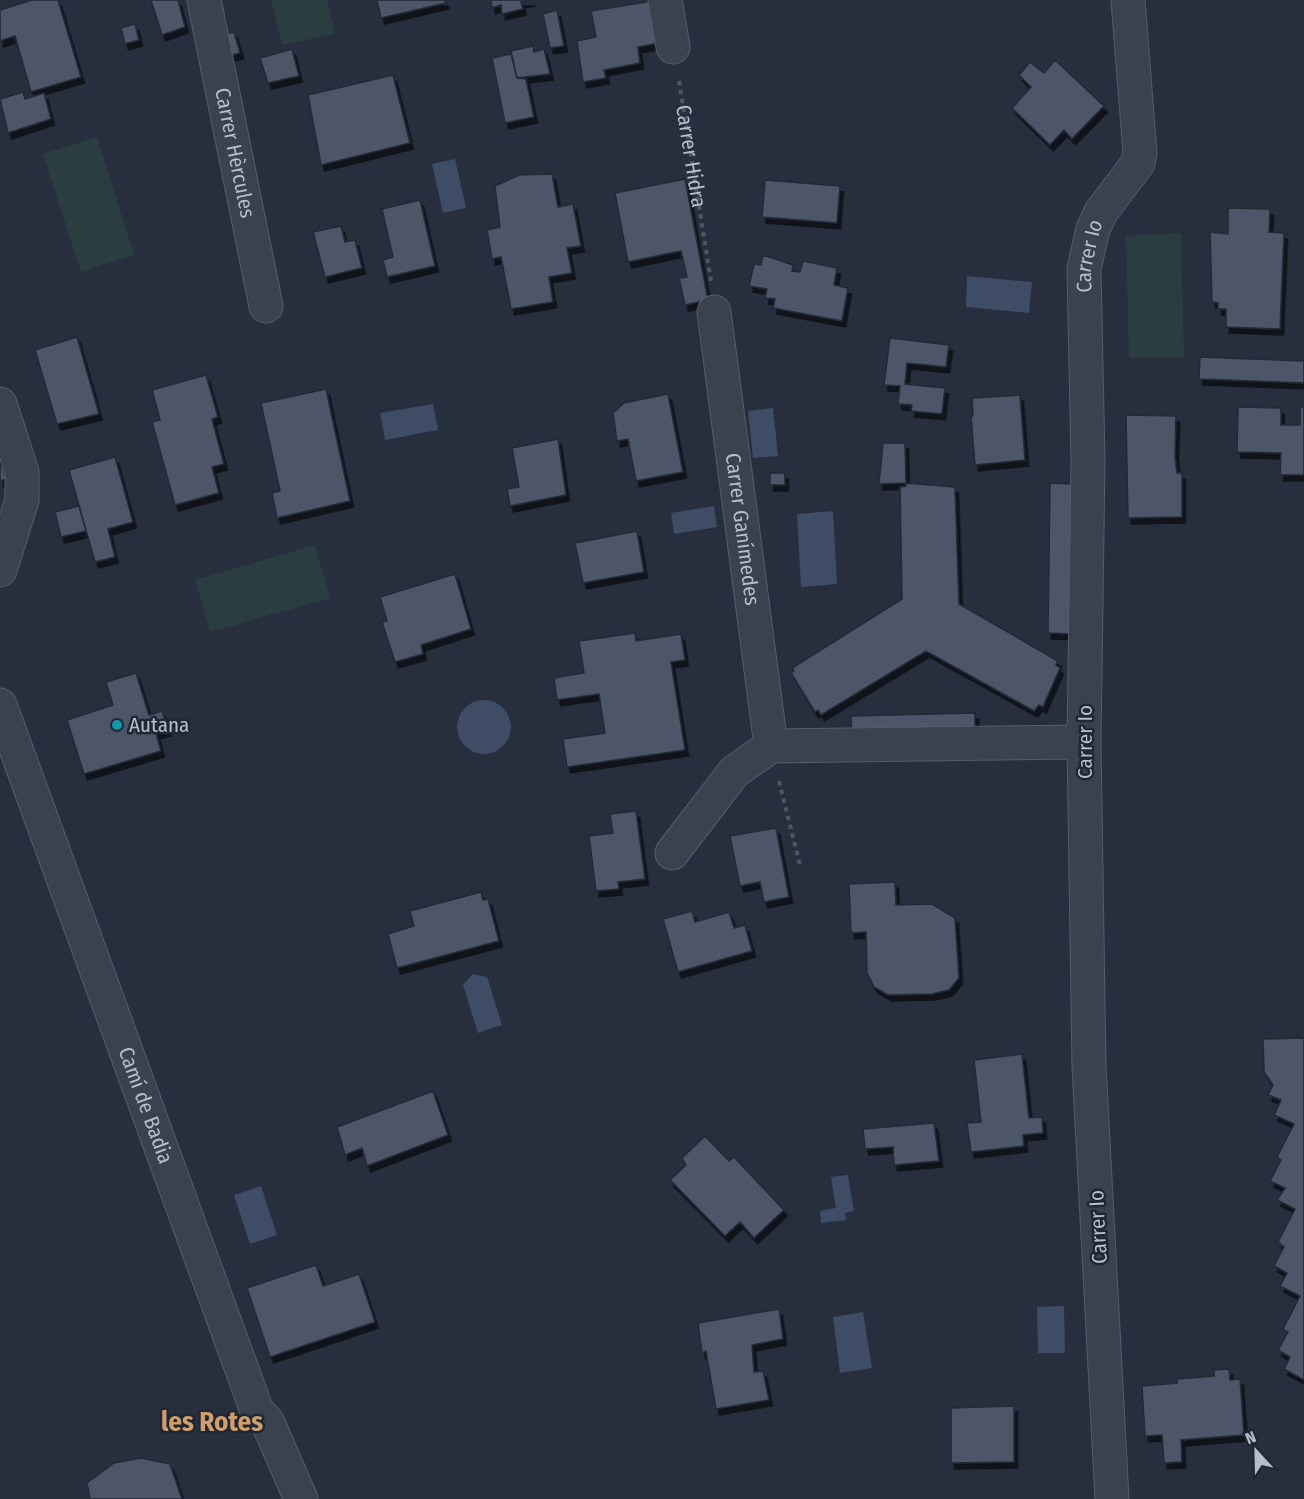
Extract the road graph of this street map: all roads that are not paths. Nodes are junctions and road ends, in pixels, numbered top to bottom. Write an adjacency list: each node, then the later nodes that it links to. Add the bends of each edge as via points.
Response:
1 (204, 0): 5 (street, Carrer Hèrcules)
2 (665, 0): 4 (street)
3 (1128, 0): 10 (street, Carrer Io, via 1140,153 1138,163 1113,192 1093,229 1084,269 1088,462)
4 (673, 47)
5 (266, 306)
6 (714, 312): 11 (street, Carrer Ganímedes)
7 (0, 404): 8 (street, via 22,472 22,500)
8 (0, 570)
9 (0, 705): 13 (street, Camí de Badia, via 257,1411 267,1421)
10 (1084, 742): 11 (street); 14 (street, Carrer Io, via 1089,1066)
11 (771, 746): 12 (street, via 734,772)
12 (672, 853)
13 (301, 1499)
14 (1112, 1499)

